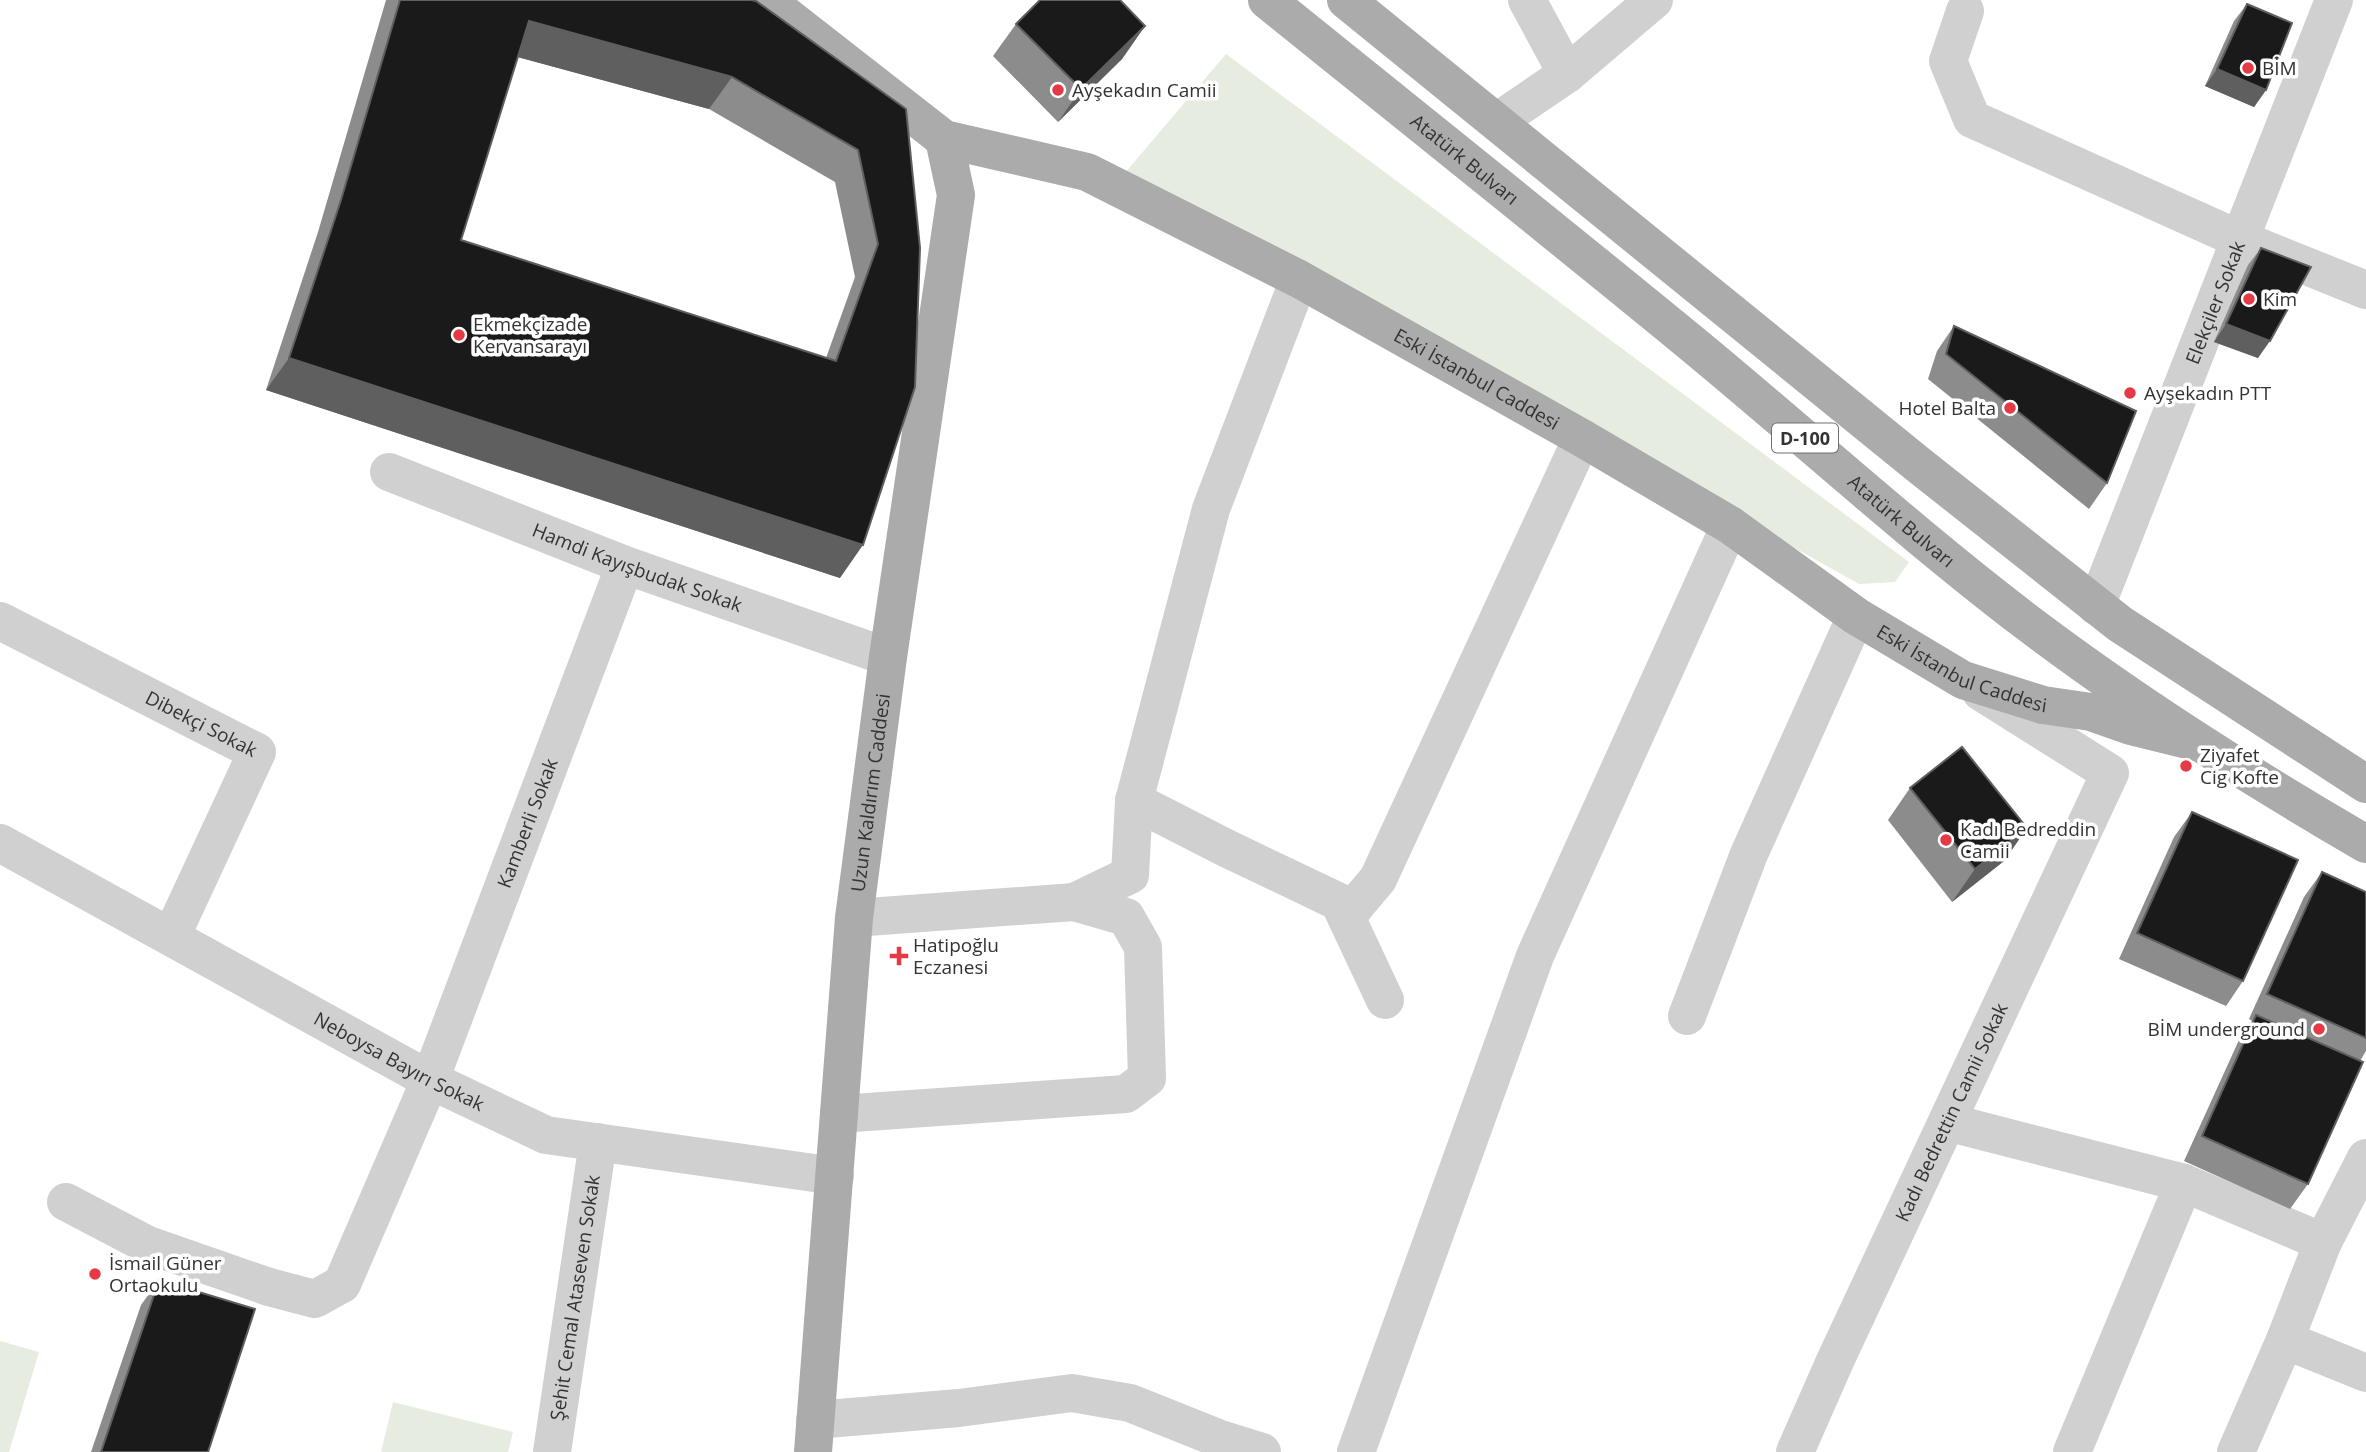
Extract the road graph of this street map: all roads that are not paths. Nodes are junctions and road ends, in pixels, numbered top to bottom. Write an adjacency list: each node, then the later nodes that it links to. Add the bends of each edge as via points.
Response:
1 (766, 0): 10 (main road, Eski İstanbul Caddesi)
2 (1267, 0): 23 (main road, Atatürk Bulvarı / D-100, via 1690,342 1934,548 2089,669)
3 (1346, 0): 9 (main road, D-100)
4 (1527, 0): 8 (street)
5 (1654, 0): 8 (street)
6 (2334, 0): 11 (street, Elekçiler Sokak)
7 (1961, 4): 11 (street, via 1948,61 1972,119)
8 (1567, 74): 9 (street)
9 (1498, 121): 18 (main road, D-100)
10 (944, 139): 12 (main road, Eski İstanbul Caddesi, via 1087,172); 21 (main road, Uzun Kaldırım Caddesi, via 956,195)
11 (2239, 239): 13 (street); 18 (street, Elekçiler Sokak)
12 (1299, 279): 14 (main road, Eski İstanbul Caddesi); 25 (street, via 1210,509)
13 (2366, 290)
14 (1582, 438): 16 (main road, Eski İstanbul Caddesi); 29 (street, via 1378,879)
15 (389, 472): 17 (street, Hamdi Kayışbudak Sokak)
16 (1730, 525): 19 (main road, Eski İstanbul Caddesi); 48 (street, via 1535,956)
17 (625, 565): 21 (street, Hamdi Kayışbudak Sokak); 34 (street, Kamberli Sokak)
18 (2096, 606): 24 (main road, D-100)
19 (1856, 617): 22 (main road, Eski İstanbul Caddesi); 33 (street, via 1749,854)
20 (0, 621): 31 (street, Dibekçi Sokak, via 257,752)
21 (888, 657): 30 (main road, Uzun Kaldırım Caddesi)
22 (1963, 680): 23 (main road, Eski İstanbul Caddesi, via 2043,705 2091,712); 36 (street, Kadı Bedrettin Camii Sokak, via 2110,773)
23 (2196, 742): 27 (main road, Atatürk Bulvarı / D-100)
24 (2366, 784)
25 (1134, 801): 28 (street, via 1130,875); 29 (street, via 1339,902)
26 (0, 843): 31 (street, Neboysa Bayırı Sokak)
27 (2366, 844)
28 (1074, 902): 30 (street); 35 (street, via 1126,917 1143,947 1147,1078 1126,1094)
29 (1346, 917): 32 (street)
30 (854, 918): 35 (main road, Uzun Kaldırım Caddesi)
31 (171, 937): 34 (street, Neboysa Bayırı Sokak)
32 (1385, 1000)
33 (1687, 1016)
34 (430, 1080): 37 (street, Neboysa Bayırı Sokak, via 546,1135); 41 (street, Kamberli Sokak, via 342,1284 315,1299 148,1245)
35 (839, 1114): 39 (main road, Uzun Kaldırım Caddesi)
36 (1947, 1122): 40 (street); 49 (street, Kadı Bedrettin Camii Sokak)
37 (598, 1142): 39 (street, Neboysa Bayırı Sokak); 46 (street, Şehit Cemal Ataseven Sokak)
38 (2366, 1159): 42 (street)
39 (835, 1176): 45 (main road, Uzun Kaldırım Caddesi)
40 (2184, 1183): 42 (street); 50 (street)
41 (66, 1202)
42 (2323, 1242): 43 (street)
43 (2285, 1340): 44 (street); 51 (street)
44 (2366, 1373)
45 (814, 1436): 47 (street, via 959,1408 1072,1393 1130,1403)
46 (552, 1452)
47 (1262, 1452)
48 (1356, 1452)
49 (1795, 1452)
50 (2072, 1452)
51 (2236, 1452)

